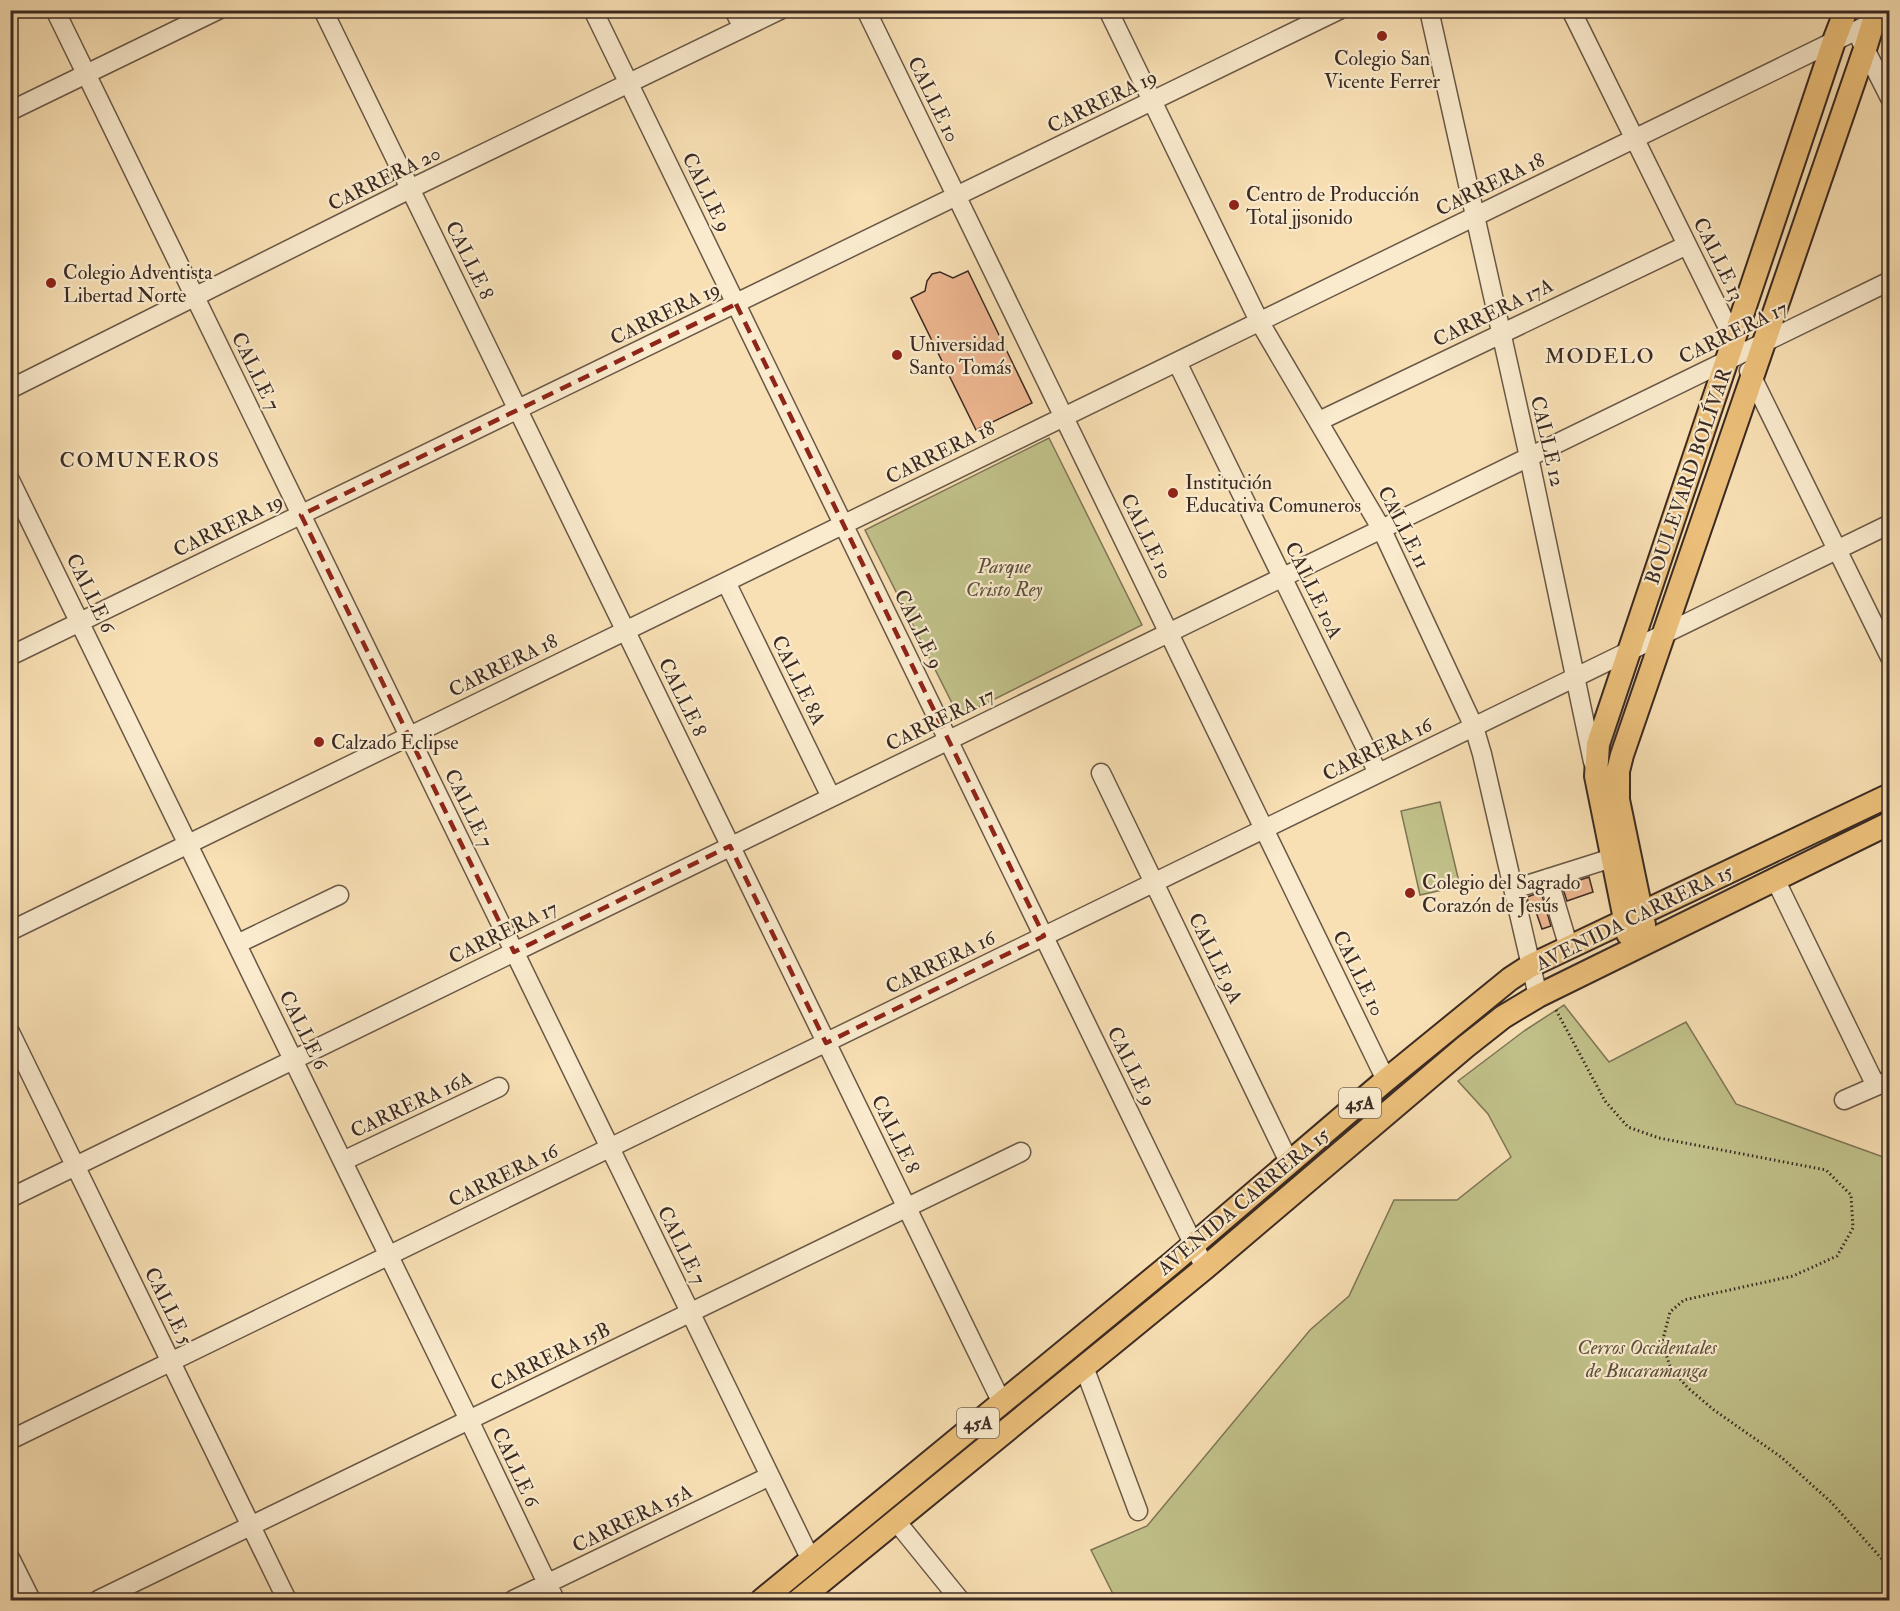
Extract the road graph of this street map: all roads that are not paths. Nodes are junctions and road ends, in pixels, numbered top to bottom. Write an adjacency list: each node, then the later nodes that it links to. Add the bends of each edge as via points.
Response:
1 (55, 10): 15 (street, CALLE 7)
2 (218, 10): 15 (street)
3 (323, 10): 21 (street, CALLE 8)
4 (593, 10): 16 (street, CALLE 9)
5 (734, 10): 13 (street)
6 (780, 10): 13 (street, CARRERA 20)
7 (866, 10): 22 (street, CALLE 10)
8 (1108, 10): 18 (street, CALLE 11)
9 (1339, 10): 18 (street, CARRERA 19)
10 (1429, 10): 23 (street, CALLE 12)
11 (1571, 10): 20 (street, CALLE 13)
12 (1868, 23): 14 (main road, BOULEVARD BOLÍVAR); 17 (street); 30 (main road, BOULEVARD BOLÍVAR)
13 (743, 28): 16 (street, CARRERA 20)
14 (1834, 41): 20 (street, CARRERA 18); 31 (main road, BOULEVARD BOLÍVAR)
15 (86, 75): 19 (street); 26 (street, CALLE 7)
16 (629, 84): 21 (street, CARRERA 20); 27 (street, CALLE 9)
17 (1890, 98)
18 (1152, 101): 22 (street, CARRERA 19); 28 (street, CALLE 11)
19 (10, 111)
20 (1634, 138): 23 (street, CARRERA 18); 24 (street, CALLE 13)
21 (410, 189): 26 (street, CARRERA 20); 35 (street, CALLE 8)
22 (957, 196): 27 (street, CARRERA 19); 36 (street, CALLE 10)
23 (1475, 216): 28 (street, CARRERA 18); 29 (street, CALLE 12)
24 (1687, 245): 29 (street, CARRERA 17A); 31 (street, CALLE 13)
25 (1890, 281): 30 (street, CARRERA 17)
26 (195, 298): 34 (street, CARRERA 20); 40 (street, CALLE 7)
27 (736, 304): 35 (street, CARRERA 19); 42 (street, CALLE 9)
28 (1259, 321): 32 (street, CARRERA 18); 37 (street, CALLE 11)
29 (1500, 334): 37 (street, CARRERA 17A); 38 (street, CALLE 12)
30 (1764, 342): 31 (street, CARRERA 17); 33 (main road, BOULEVARD BOLÍVAR)
31 (1734, 352): 33 (street, CALLE 13); 38 (street, CARRERA 17); 51 (main road, BOULEVARD BOLÍVAR)
32 (1177, 362): 36 (street, CARRERA 18); 45 (street, CALLE 10A)
33 (1752, 378): 44 (street, CALLE 13); 50 (main road, BOULEVARD BOLÍVAR)
34 (10, 389)
35 (518, 410): 40 (street, CARRERA 19); 48 (street, CALLE 8)
36 (1064, 417): 42 (street, CARRERA 18); 49 (street, CALLE 10)
37 (1319, 421): 43 (street, CALLE 11)
38 (1529, 457): 43 (street, CARRERA 17); 54 (street, CALLE 12)
39 (10, 480): 47 (street, CALLE 6)
40 (301, 515): 47 (street, CARRERA 19); 56 (street, CALLE 7)
41 (1890, 524): 44 (street, CARRERA 16)
42 (843, 525): 46 (street, CARRERA 18); 57 (street, CALLE 9)
43 (1382, 528): 45 (street, CARRERA 17); 55 (street, CALLE 11)
44 (1837, 550): 50 (street, CARRERA 16); 53 (street, CALLE 13)
45 (1282, 577): 49 (street, CARRERA 17); 59 (street, CALLE 10A)
46 (726, 582): 48 (street, CARRERA 18); 62 (street, CALLE 8A)
47 (80, 622): 52 (street, CARRERA 19); 65 (street, CALLE 6)
48 (625, 631): 56 (street, CARRERA 18); 66 (street, CALLE 8)
49 (1169, 632): 57 (street, CARRERA 17); 64 (street, CALLE 10)
50 (1664, 634): 51 (street, CARRERA 16); 73 (main road, BOULEVARD BOLÍVAR, via 1618,771)
51 (1629, 651): 54 (street, CARRERA 16); 60 (main road, BOULEVARD BOLÍVAR, via 1600,736)
52 (10, 656)
53 (1890, 657)
54 (1575, 678): 55 (street, CARRERA 16); 60 (street, CALLE 12)
55 (1474, 727): 59 (street, CARRERA 16); 71 (street, CALLE 11)
56 (409, 737): 65 (street, CARRERA 18); 79 (street, CALLE 7)
57 (948, 740): 62 (street, CARRERA 17); 75 (street, CALLE 9)
58 (1101, 773): 70 (street, CALLE 9A)
59 (1378, 773): 64 (street, CARRERA 16)
60 (1596, 776): 67 (main road, BOULEVARD BOLÍVAR)
61 (1890, 795): 73 (main road, AVENIDA CARRERA 15 / 45A)
62 (831, 797): 66 (street, CARRERA 17)
63 (1890, 823): 69 (main road, AVENIDA CARRERA 15 / 45A)
64 (1264, 829): 70 (street, CARRERA 16); 86 (street, CALLE 10)
65 (188, 844): 74 (street, CARRERA 18); 76 (street, CALLE 6)
66 (730, 846): 79 (street, CARRERA 17); 83 (street, CALLE 8)
67 (1612, 858): 68 (street); 73 (main road, BOULEVARD BOLÍVAR)
68 (1548, 878): 71 (street); 78 (street)
69 (1775, 879): 77 (main road, AVENIDA CARRERA 15 / 45A); 87 (street)
70 (1154, 883): 75 (street, CARRERA 16); 93 (street, CALLE 9A)
71 (1514, 889): 80 (street, CALLE 11)
72 (339, 895): 76 (street)
73 (1633, 917): 77 (main road); 78 (main road, AVENIDA CARRERA 15 / 45A)
74 (10, 931)
75 (1044, 936): 83 (street, CARRERA 16); 97 (street, CALLE 9)
76 (237, 944): 85 (street, CALLE 6)
77 (1639, 946): 81 (main road, AVENIDA CARRERA 15 / 45A)
78 (1569, 948): 80 (main road, AVENIDA CARRERA 15 / 45A)
79 (514, 952): 85 (street, CARRERA 17); 90 (street, CALLE 7)
80 (1530, 966): 81 (street, CALLE 11); 86 (main road, AVENIDA CARRERA 15 / 45A)
81 (1543, 994): 99 (main road, AVENIDA CARRERA 15 / 45A, via 1503,1017 1465,1047)
82 (10, 1032): 84 (street, CALLE 5)
83 (826, 1042): 90 (street, CARRERA 16); 96 (street, CALLE 8)
84 (16, 1059): 94 (street, CALLE 5)
85 (293, 1060): 92 (street, CALLE 6); 94 (street, CARRERA 17)
86 (1386, 1080): 93 (main road, AVENIDA CARRERA 15 / 45A)
87 (1883, 1083): 89 (street)
88 (499, 1088): 92 (street, CARRERA 16A)
89 (1844, 1100)
90 (610, 1148): 98 (street, CARRERA 16); 100 (street, CALLE 7)
91 (1021, 1152): 96 (street, CARRERA 15B)
92 (343, 1161): 98 (street, CALLE 6)
93 (1289, 1162): 97 (main road, AVENIDA CARRERA 15 / 45A)
94 (76, 1166): 95 (street, CARRERA 17); 101 (street, CALLE 5)
95 (10, 1198)
96 (906, 1208): 100 (street, CARRERA 15B); 103 (street, CALLE 8)
97 (1194, 1245): 99 (street, CALLE 9); 103 (main road, AVENIDA CARRERA 15 / 45A)
98 (389, 1256): 101 (street, CARRERA 16); 104 (street, CALLE 6)
99 (1205, 1268): 102 (main road, AVENIDA CARRERA 15 / 45A)
100 (690, 1313): 104 (street, CARRERA 15B); 106 (street, CALLE 7)
101 (171, 1362): 105 (street, CARRERA 16); 109 (street, CALLE 5)
102 (1084, 1367): 107 (street); 108 (main road, AVENIDA CARRERA 15 / 45A)
103 (1002, 1403): 111 (main road, AVENIDA CARRERA 15 / 45A)
104 (469, 1420): 109 (street, CARRERA 15B); 112 (street, CALLE 6)
105 (10, 1440)
106 (770, 1476): 111 (street, CALLE 7); 112 (street, CARRERA 15A)
107 (1138, 1511)
108 (896, 1521): 118 (main road, AVENIDA CARRERA 15 / 45A); 119 (street)
109 (251, 1526): 114 (street, CARRERA 15B); 115 (street, CALLE 5)
110 (10, 1558): 113 (street)
111 (811, 1560): 117 (main road, AVENIDA CARRERA 15 / 45A)
112 (551, 1592): 116 (street, CARRERA 15A)
113 (31, 1600)
114 (98, 1600)
115 (287, 1600)
116 (513, 1600)
117 (762, 1600)
118 (799, 1600)
119 (960, 1600)

